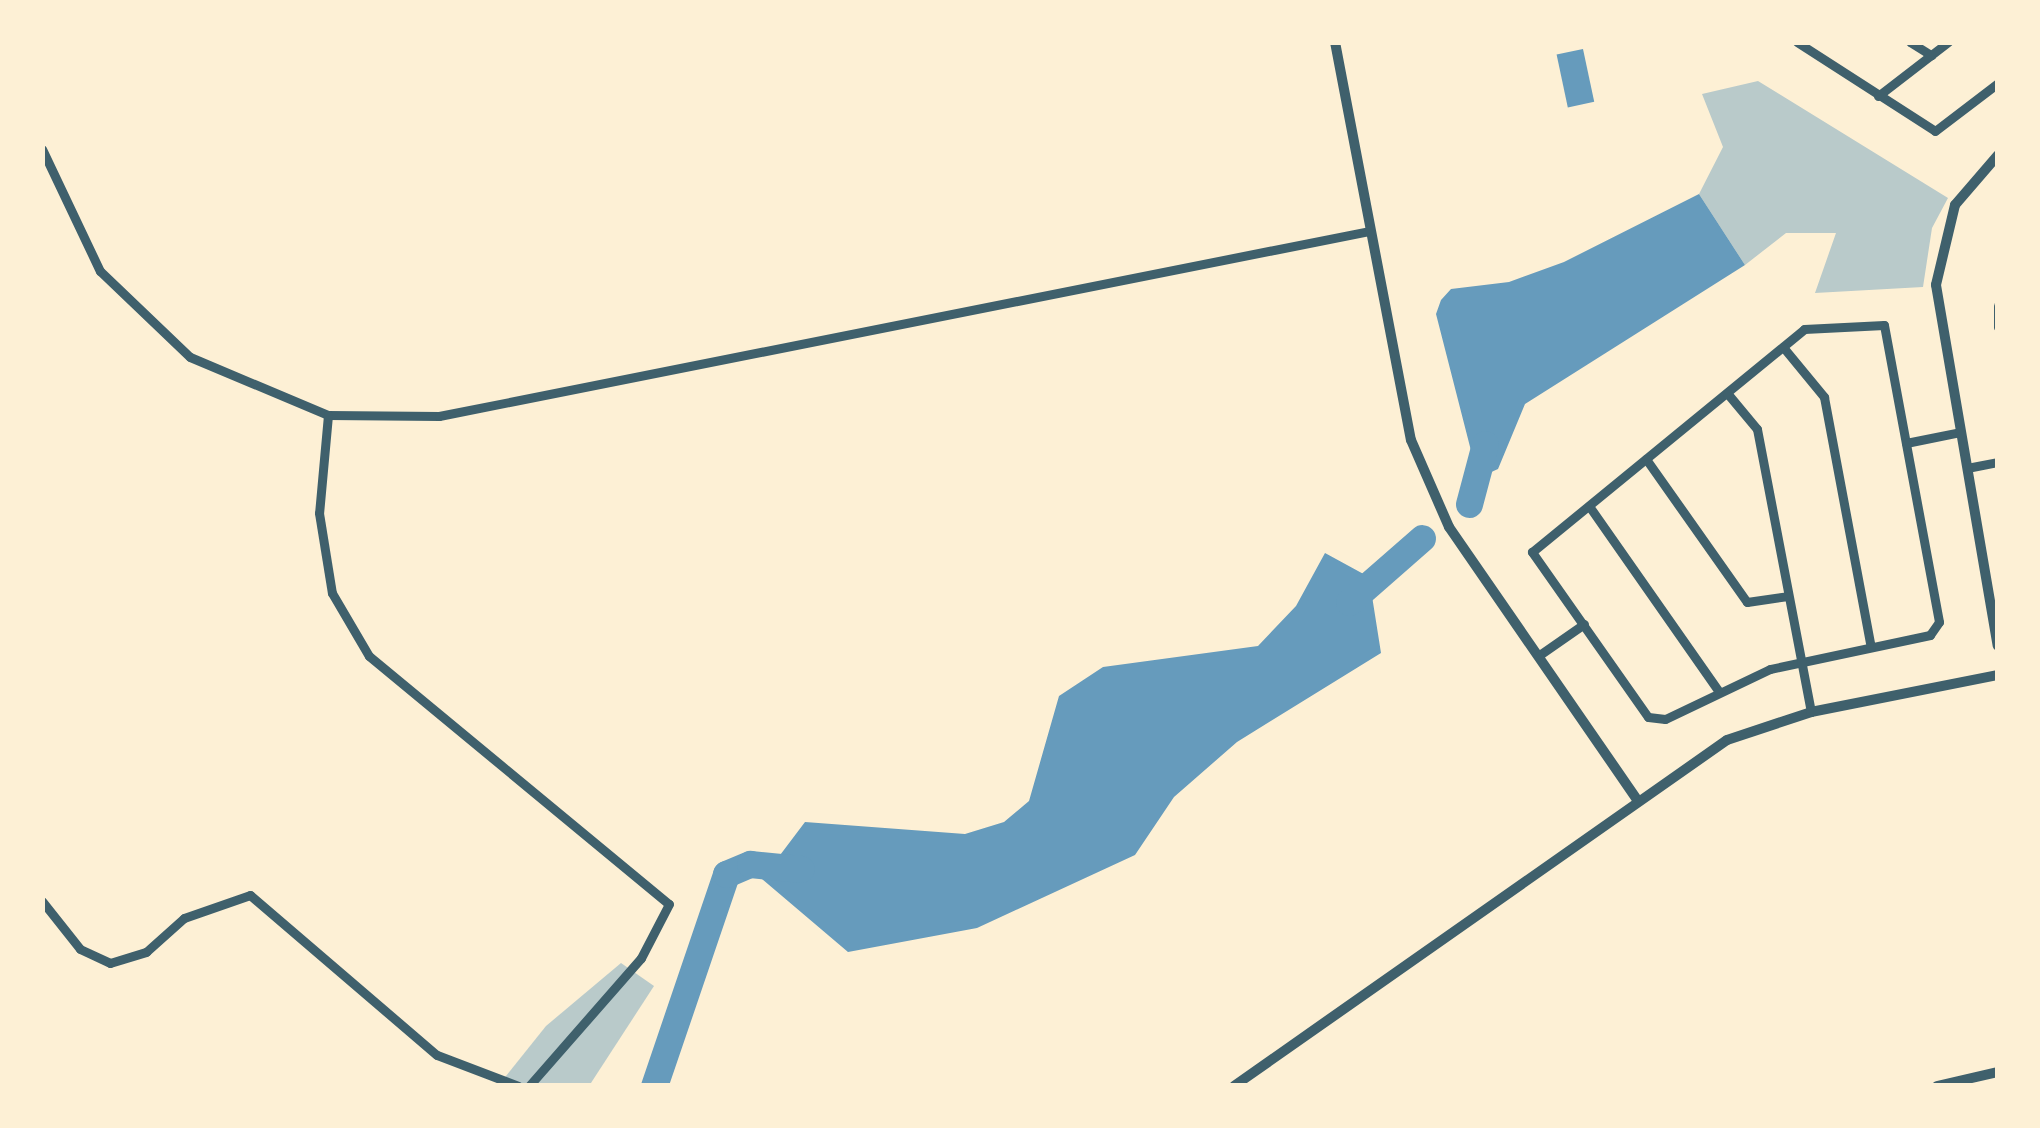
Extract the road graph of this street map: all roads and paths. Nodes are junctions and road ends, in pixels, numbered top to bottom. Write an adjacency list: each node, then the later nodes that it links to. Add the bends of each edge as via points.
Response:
1 (1335, 42): 10 (street)
2 (1797, 42): 7 (street)
3 (1910, 42): 5 (street)
4 (1948, 42): 5 (street)
5 (1931, 55): 7 (street)
6 (1998, 83): 7 (street, via 1935,131)
7 (1878, 96)
8 (42, 149): 15 (street, via 100,272 190,357)
9 (1998, 155): 16 (street, via 1954,205 1938,258)
10 (1369, 231): 15 (street, via 439,416); 26 (street, via 1411,440 1449,527)
11 (1998, 306): 12 (street)
12 (1998, 327)
13 (1783, 347): 14 (street); 17 (street, via 1804,329 1884,325); 24 (street, via 1824,397)
14 (1727, 393): 18 (street); 22 (street, via 1756,429)
15 (328, 415): 35 (street, via 319,513 332,593 369,656 669,904 641,958)
16 (1960, 432): 17 (street); 20 (street)
17 (1906, 442): 24 (street, via 1939,622 1930,635)
18 (1646, 459): 21 (street); 22 (street, via 1748,602)
19 (1998, 462): 20 (street)
20 (1967, 468): 25 (street)
21 (1588, 506): 23 (street, via 1532,552); 29 (street)
22 (1788, 596): 27 (street)
23 (1584, 624): 26 (street); 29 (street, via 1648,717 1665,719)
24 (1871, 646): 27 (street)
25 (1998, 646)
26 (1538, 656): 31 (street)
27 (1801, 661): 29 (street); 30 (street)
28 (1998, 675): 30 (street)
29 (1718, 690)
30 (1811, 712): 31 (street, via 1727,740)
31 (1636, 798): 36 (street)
32 (42, 901): 34 (street, via 80,950 110,963 146,952 184,918 250,895 437,1055)
33 (1998, 1072): 37 (street)
34 (518, 1086)
35 (529, 1086)
36 (1234, 1086)
37 (1936, 1086)

